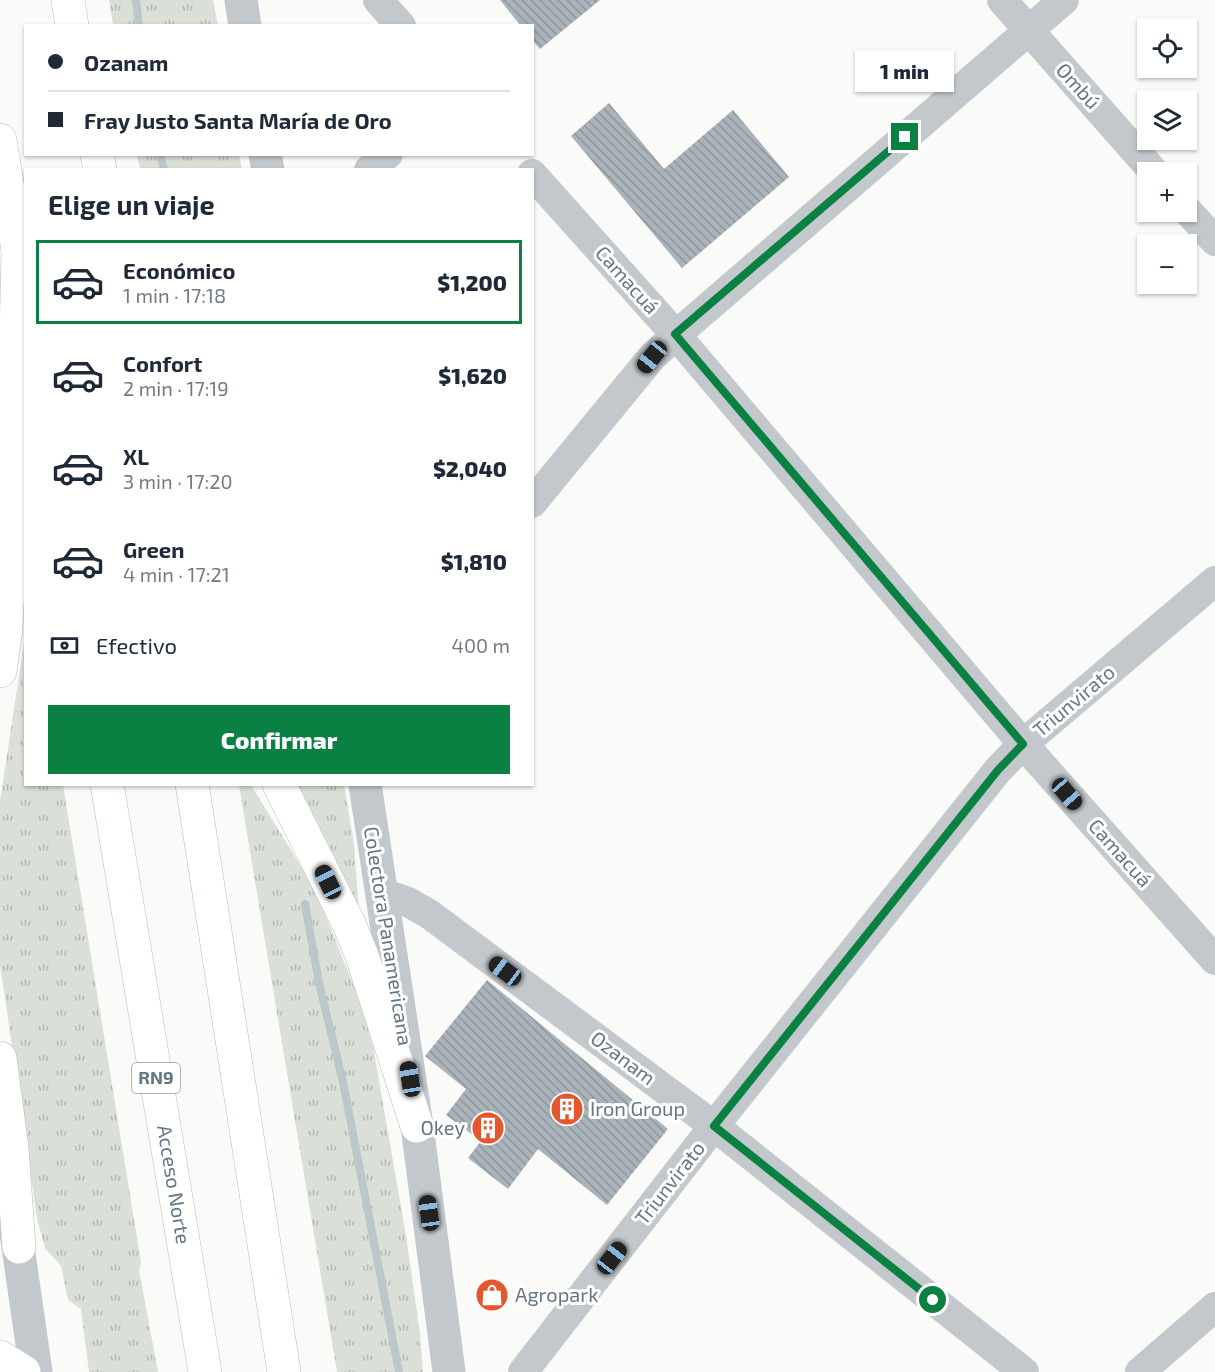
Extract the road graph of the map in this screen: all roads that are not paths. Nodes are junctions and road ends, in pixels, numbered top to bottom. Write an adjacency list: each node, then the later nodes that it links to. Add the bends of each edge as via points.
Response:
1 (68, 0): 6 (main road)
2 (241, 0): 7 (street)
3 (378, 0): 8 (street)
4 (1002, 0): 9 (street, Ombú)
5 (1064, 0): 9 (street)
6 (72, 24)
7 (245, 24)
8 (399, 24)
9 (1029, 31): 13 (street, Ombú); 21 (street)
10 (0, 140): 19 (main road)
11 (386, 156): 14 (street)
12 (517, 156): 15 (street)
13 (1145, 162)
14 (371, 168)
15 (526, 168)
16 (534, 176): 21 (street, Camacuá)
17 (1197, 221): 18 (street)
18 (1215, 241)
19 (18, 252): 20 (main road); 24 (main road, via 12,507)
20 (24, 284)
21 (675, 334): 22 (street); 25 (street, Camacuá)
22 (534, 501)
23 (1215, 581): 25 (street, Triunvirato)
24 (0, 671)
25 (1023, 744): 31 (street, Camacuá); 34 (street, Triunvirato, via 998,770)
26 (107, 786): 41 (main road, Acceso Norte / RN9)
27 (192, 786): 42 (main road)
28 (280, 786): 33 (main road, via 362,956)
29 (365, 786): 30 (street, Colectora Panamericana)
30 (381, 893): 33 (street, Colectora Panamericana); 34 (street, Ozanam, via 429,914)
31 (1215, 960)
32 (0, 1058): 36 (main road)
33 (417, 1126): 43 (street, Colectora Panamericana)
34 (714, 1126): 44 (street, Triunvirato); 45 (street, Ozanam)
35 (0, 1139): 36 (street)
36 (19, 1247): 40 (street)
37 (1215, 1307): 46 (street)
38 (0, 1357): 39 (main road)
39 (24, 1372)
40 (36, 1372)
41 (205, 1372)
42 (284, 1372)
43 (449, 1372)
44 (523, 1372)
45 (1024, 1372)
46 (1140, 1372)

